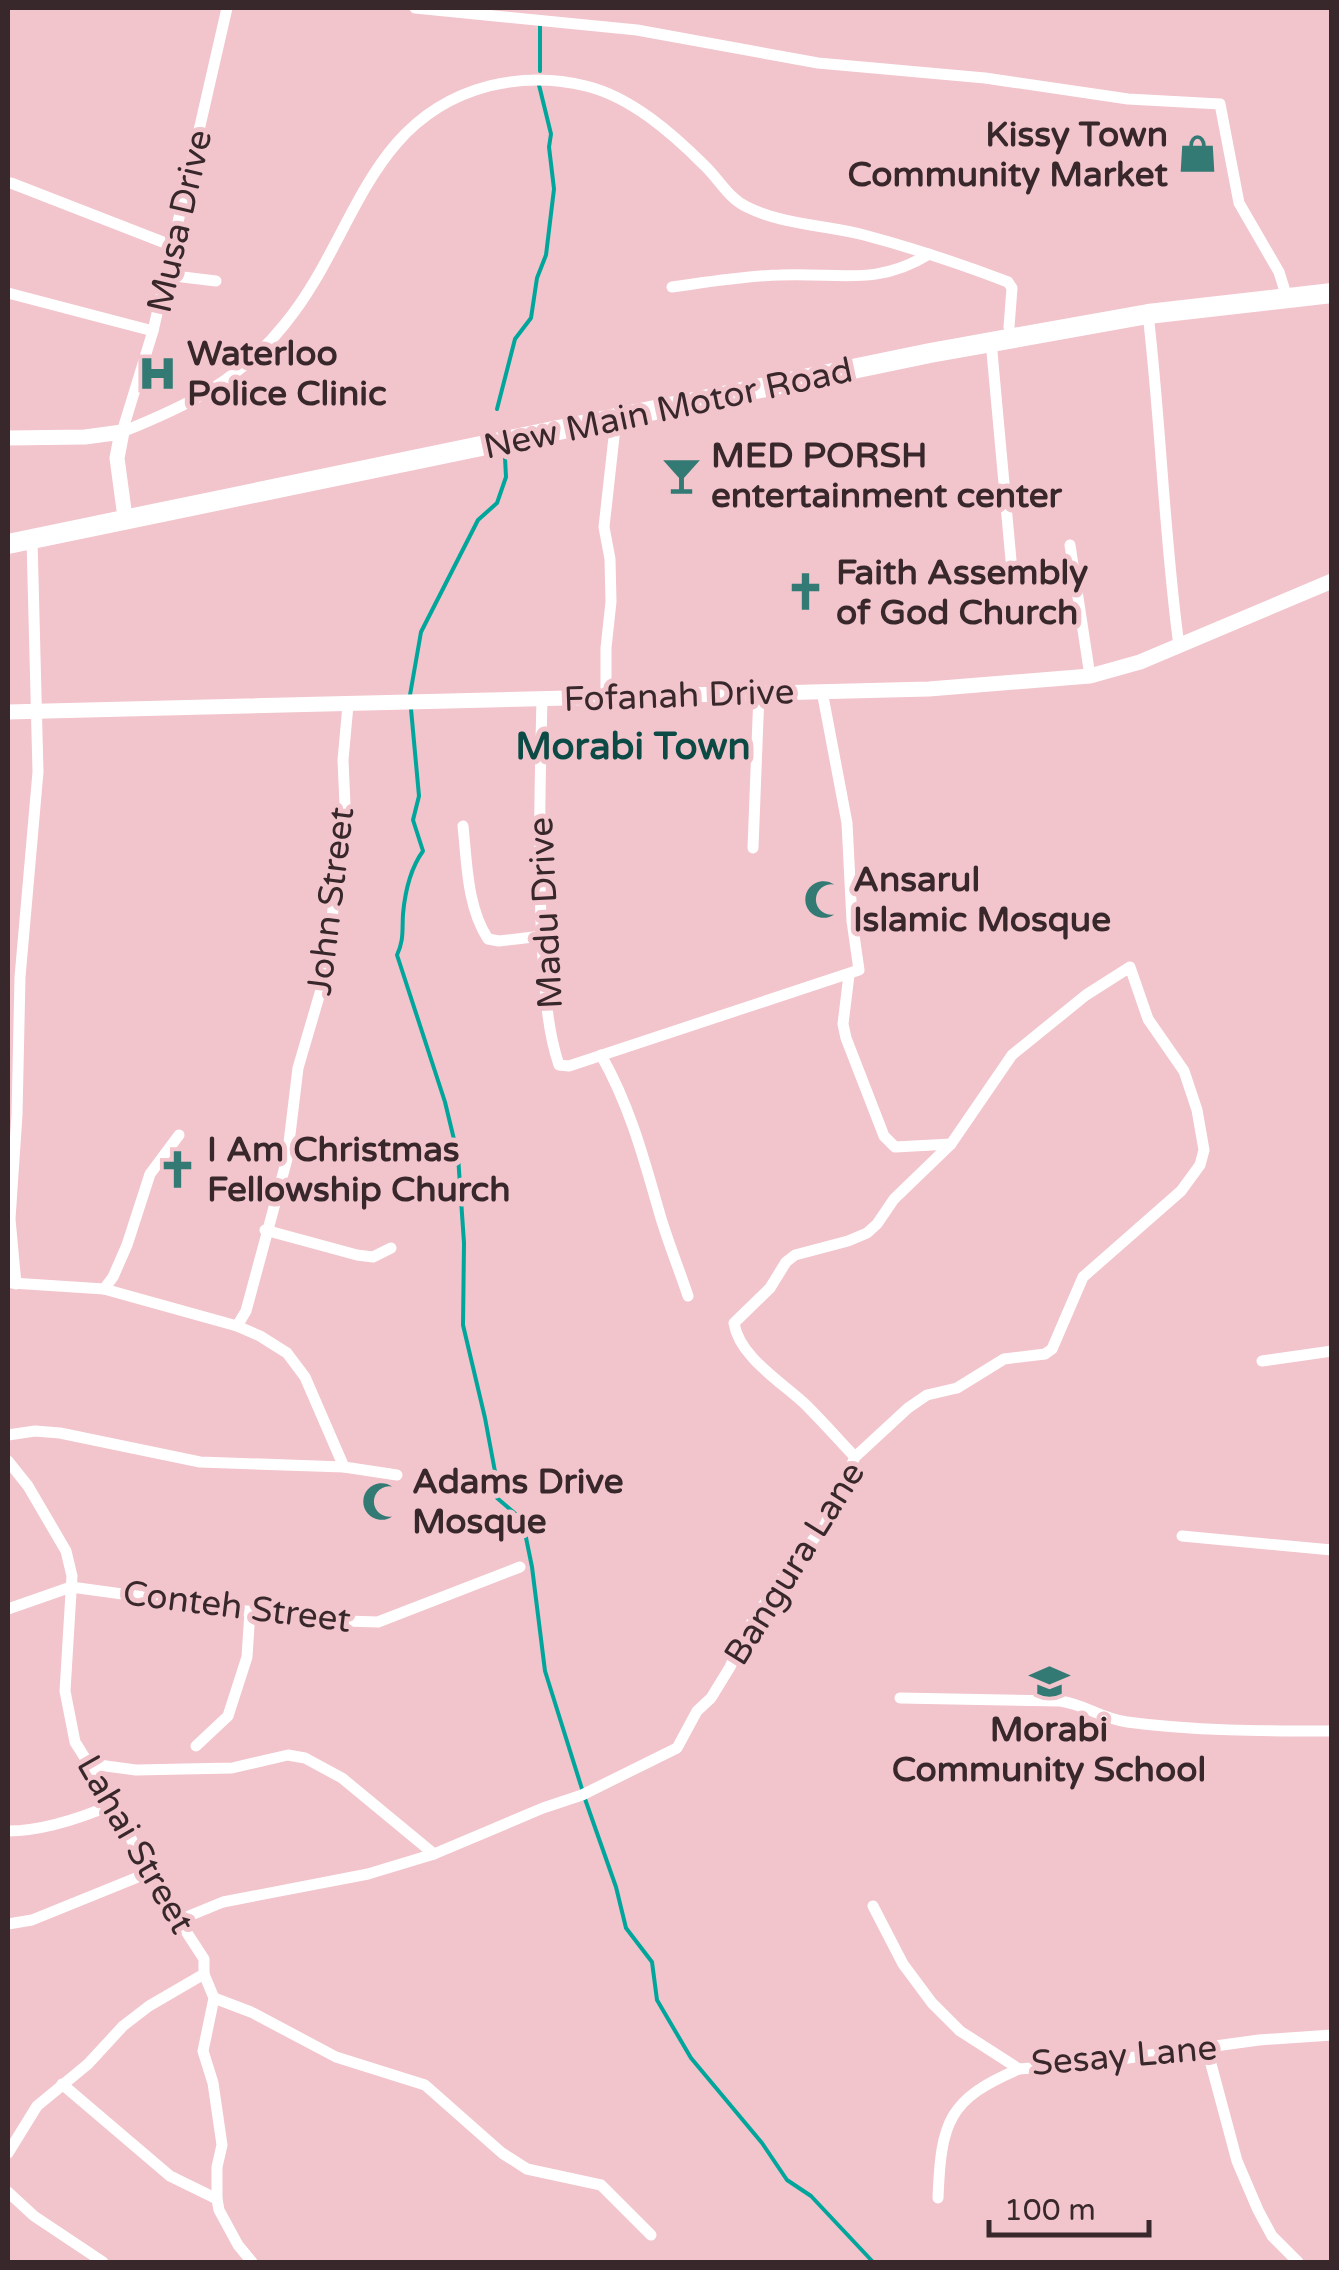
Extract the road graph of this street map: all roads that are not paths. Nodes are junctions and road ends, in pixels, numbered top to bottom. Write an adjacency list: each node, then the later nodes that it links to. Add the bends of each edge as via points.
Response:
1 (227, 8): 4 (street, Musa Drive)
2 (414, 8): 10 (street, via 637,30 818,63 1221,105 1239,203)
3 (11, 183): 4 (street)
4 (173, 246): 6 (street, Musa Drive)
5 (929, 254): 9 (street, via 878,276 782,274); 14 (street, via 1011,284); 18 (street, via 746,206 657,123 618,99 552,80 512,80 445,104 396,140 310,291 256,356 194,402)
6 (166, 275): 7 (street); 15 (street, Musa Drive)
7 (216, 282)
8 (1332, 283): 10 (highway, New Main Motor Road)
9 (672, 286)
10 (1284, 288): 14 (highway, New Main Motor Road)
11 (8, 293): 15 (street)
12 (1332, 293): 13 (highway, New Main Motor Road)
13 (1148, 314): 16 (highway, New Main Motor Road); 27 (street)
14 (1009, 327): 20 (highway, New Main Motor Road)
15 (152, 330): 18 (street, Musa Drive)
16 (990, 341): 17 (highway, New Main Motor Road); 25 (street)
17 (616, 420): 22 (highway, New Main Motor Road); 31 (street, via 604,527 611,602)
18 (122, 432): 19 (street); 20 (street, via 117,458)
19 (8, 438)
20 (124, 510): 21 (highway, New Main Motor Road)
21 (8, 535)
22 (32, 539): 23 (highway, New Main Motor Road); 34 (street)
23 (8, 544)
24 (1070, 545): 28 (street)
25 (1010, 560)
26 (1332, 581): 27 (street, Fofanah Drive)
27 (1179, 646): 28 (street, Fofanah Drive)
28 (1090, 676): 29 (street, Fofanah Drive)
29 (822, 691): 30 (street, Fofanah Drive); 41 (street, via 847,823 859,970)
30 (759, 693): 31 (street, Fofanah Drive); 37 (street)
31 (606, 697): 32 (street, Fofanah Drive)
32 (542, 699): 33 (street, Fofanah Drive); 40 (street, Madu Drive)
33 (348, 705): 34 (street, Fofanah Drive); 46 (street, John Street, via 342,760 346,827 330,960 298,1068 287,1158)
34 (39, 711): 35 (street, Fofanah Drive); 39 (street)
35 (8, 712)
36 (464, 826): 40 (street, via 469,882 488,939)
37 (752, 848)
38 (8, 918): 39 (street)
39 (24, 918): 45 (street)
40 (542, 936): 42 (street, Madu Drive, via 559,1065)
41 (849, 975): 42 (street); 44 (street, via 846,1038 884,1136 896,1147)
42 (601, 1055): 50 (street, via 622,1092)
43 (179, 1135): 49 (street, via 150,1174 127,1245)
44 (951, 1144): 55 (street, via 867,1233 794,1255 734,1324 750,1354); 55 (street, Bangura Lane, via 1020,1047 1130,967 1148,1019 1184,1071 1204,1150 1181,1191 1083,1277 1052,1349 1004,1358 957,1388 926,1395)
45 (9, 1217): 48 (street)
46 (266, 1230): 47 (street, via 374,1258); 51 (street, John Street)
47 (391, 1248)
48 (12, 1284): 49 (street)
49 (104, 1288): 51 (street)
50 (688, 1296)
51 (237, 1326): 57 (street, via 286,1352 305,1378)
52 (1332, 1350): 53 (street)
53 (1262, 1361)
54 (8, 1434): 57 (street, via 60,1433 200,1462)
55 (855, 1457): 71 (street, Bangura Lane, via 825,1525 780,1579 677,1748 582,1795)
56 (8, 1461): 62 (street, Lahai Street, via 66,1551)
57 (344, 1468): 58 (street)
58 (397, 1476)
59 (1182, 1536): 60 (street)
60 (1332, 1550)
61 (520, 1567): 64 (street, Conteh Street, via 378,1622)
62 (71, 1587): 63 (street, Conteh Street); 64 (street, Conteh Street); 68 (street, Lahai Street, via 65,1691 75,1742)
63 (8, 1609)
64 (250, 1610): 67 (street, via 248,1656 228,1716)
65 (900, 1698): 66 (street, via 1060,1701 1128,1722)
66 (1332, 1732)
67 (196, 1746)
68 (91, 1764): 69 (street, Lahai Street); 71 (street, via 232,1768 305,1758 342,1778)
69 (114, 1804): 70 (street); 72 (street, Lahai Street)
70 (8, 1831)
71 (434, 1854): 74 (street, Bangura Lane, via 224,1902)
72 (148, 1873): 74 (street, Lahai Street); 75 (street)
73 (873, 1906): 80 (street, Sesay Lane, via 902,1964 932,2003)
74 (179, 1920): 76 (street, Lahai Street, via 204,1959)
75 (8, 1924)
76 (204, 1974): 77 (street); 81 (street, Lahai Street, via 149,2006)
77 (214, 1998): 85 (street, via 203,2051 222,2145); 86 (street, via 336,2057 424,2085 502,2153 527,2169 601,2186)
78 (1332, 2034): 79 (street, Sesay Lane)
79 (1207, 2049): 80 (street, Sesay Lane); 89 (street, via 1237,2161 1272,2236)
80 (1019, 2068): 84 (street, via 959,2103 940,2164)
81 (62, 2084): 82 (street, Lahai Street, via 37,2106); 85 (street, via 170,2176)
82 (8, 2154)
83 (8, 2192): 87 (street, via 72,2248)
84 (938, 2198)
85 (217, 2200): 88 (street)
86 (651, 2235)
87 (103, 2262)
88 (252, 2262)
89 (1298, 2262)

